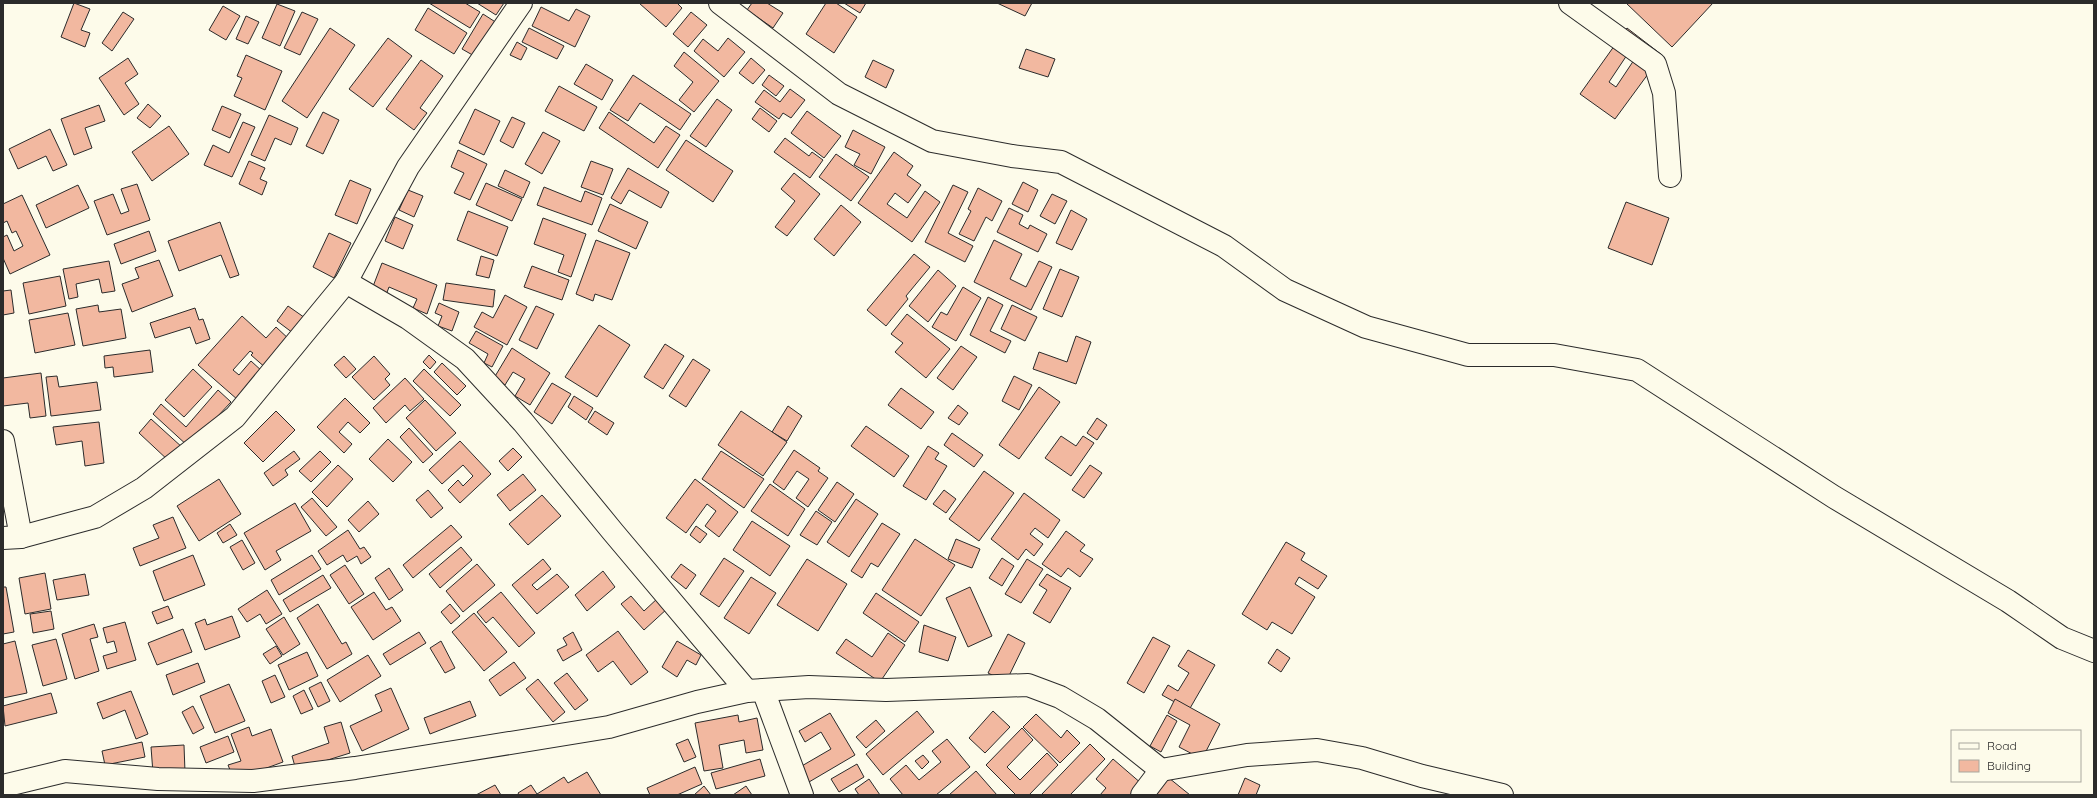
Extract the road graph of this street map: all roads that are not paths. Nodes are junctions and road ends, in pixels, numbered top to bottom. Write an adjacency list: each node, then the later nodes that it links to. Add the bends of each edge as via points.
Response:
1 (521, 3): 5 (street, via 408,167)
2 (720, 3): 8 (street, via 839,94 932,142 1061,162 1224,246 1285,290 1366,327 1468,355 1554,355 1637,370 1834,498 2008,601 2062,638)
3 (1570, 3): 4 (street, via 1655,64 1664,93)
4 (1670, 176)
5 (346, 282): 7 (street, via 235,417 150,484 95,517); 9 (street, via 408,318 465,359 523,422 613,532)
6 (3, 441): 7 (street)
7 (12, 538)
8 (2094, 651)
9 (755, 690): 10 (street, via 809,687 886,690 1028,685 1060,697 1097,719); 11 (street, via 697,702 610,727 347,769 253,781 158,779 65,771); 12 (street)
10 (1161, 770): 13 (street); 14 (street, via 1247,755 1318,750 1362,758 1422,776)
11 (3, 786)
12 (802, 795)
13 (1142, 795)
14 (1502, 795)

